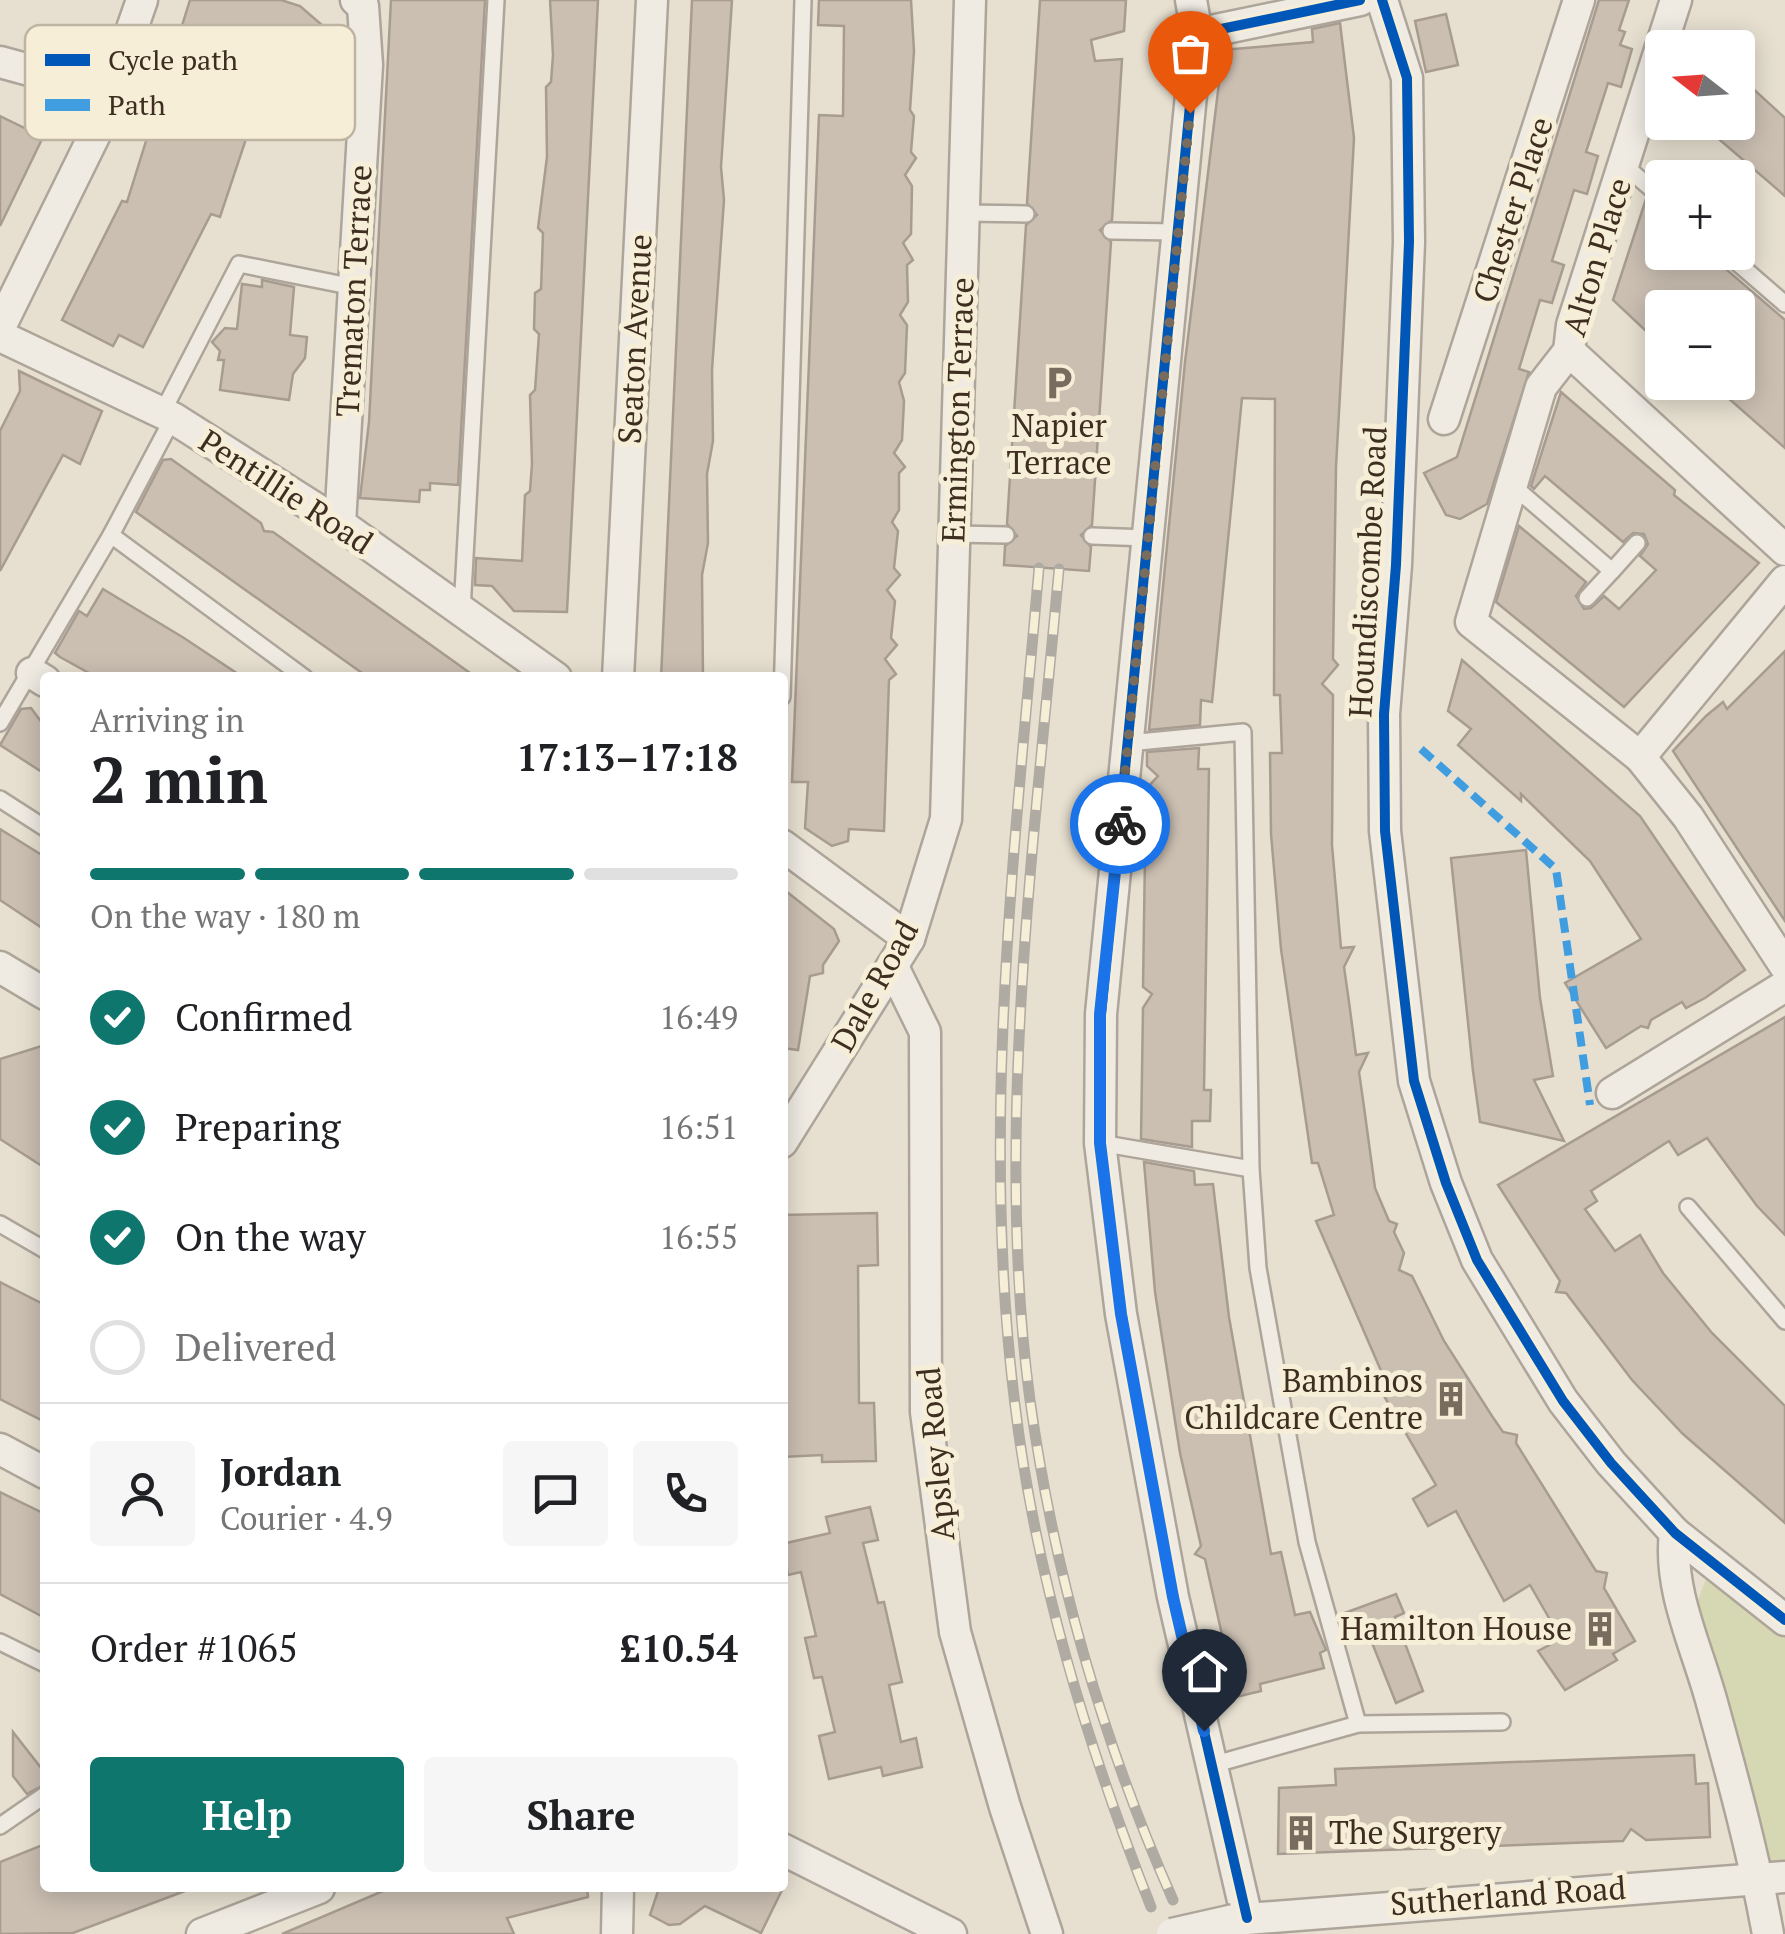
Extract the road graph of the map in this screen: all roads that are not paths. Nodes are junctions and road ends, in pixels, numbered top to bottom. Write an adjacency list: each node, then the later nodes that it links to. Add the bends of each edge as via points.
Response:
1 (142, 0): 12 (street)
2 (356, 0): 24 (street, Trematon Terrace, via 363,6 367,65)
3 (496, 0): 43 (lane)
4 (652, 0): 47 (street, Seaton Avenue)
5 (803, 0): 48 (lane)
6 (970, 0): 19 (street, Ermington Terrace)
7 (1191, 0): 13 (street)
8 (1360, 0): 13 (street)
9 (1382, 0): 73 (street, Houndiscombe Road, via 1407,78 1409,242 1384,733 1385,831 1414,1081 1477,1260 1563,1400)
10 (1579, 0): 30 (street, Chester Place)
11 (1676, 0): 17 (street, Alton Place)
12 (133, 25)
13 (1197, 34): 22 (street)
14 (0, 62): 15 (street)
15 (25, 69)
16 (92, 140): 26 (street)
17 (1625, 166): 18 (lane); 28 (street, Alton Place)
18 (1645, 183)
19 (963, 213): 20 (lane); 33 (street, Ermington Terrace)
20 (1026, 214)
21 (1111, 231): 22 (lane)
22 (1178, 232): 37 (street)
23 (1746, 270): 25 (lane)
24 (354, 287): 29 (lane, via 239,264); 32 (street, Trematon Terrace)
25 (1785, 304)
26 (0, 326)
27 (0, 336): 29 (street, Pentillie Road)
28 (1568, 351): 31 (street, Alton Place, via 1541,388); 39 (street)
29 (167, 416): 32 (street, Pentillie Road); 35 (lane)
30 (1444, 419)
31 (1512, 485): 40 (lane); 52 (street, Alton Place, via 1471,622)
32 (340, 524): 43 (street, Pentillie Road)
33 (954, 534): 34 (lane); 54 (street, Ermington Terrace)
34 (1006, 535)
35 (111, 536): 44 (lane); 45 (lane)
36 (1092, 536): 37 (lane)
37 (1148, 538): 51 (street)
38 (1637, 543): 40 (lane)
39 (1785, 550)
40 (1612, 571): 42 (lane)
41 (1785, 581): 52 (street)
42 (1587, 598)
43 (462, 611): 46 (street, Pentillie Road)
44 (41, 672)
45 (297, 672)
46 (548, 672)
47 (618, 672)
48 (783, 672)
49 (38, 677): 50 (lane)
50 (0, 724)
51 (1128, 743): 65 (street, via 1100,1014); 66 (lane, via 1243,732)
52 (1640, 757): 58 (street, via 1688,817)
53 (0, 799): 55 (lane)
54 (946, 819): 57 (street, Dale Road)
55 (40, 825)
56 (788, 849): 57 (street)
57 (908, 939): 60 (street, Dale Road)
58 (1785, 966)
59 (0, 967): 62 (street)
60 (893, 967): 64 (street, Dale Road); 90 (street, Apsley Road, via 924,1032 926,1412 956,1632)
61 (1785, 986): 63 (street)
62 (40, 991)
63 (1612, 1093)
64 (788, 1133)
65 (1100, 1143): 66 (lane); 79 (street, via 1121,1314 1173,1597)
66 (1251, 1169): 78 (lane, via 1258,1268 1307,1542)
67 (1688, 1206): 70 (lane)
68 (0, 1224): 69 (lane)
69 (40, 1247)
70 (1785, 1321)
71 (0, 1450): 72 (street)
72 (40, 1470)
73 (1675, 1533): 74 (street, Houndiscombe Road); 83 (street, via 1671,1568)
74 (1785, 1620)
75 (0, 1642): 76 (lane)
76 (40, 1662)
77 (1502, 1722): 78 (lane)
78 (1358, 1724): 79 (lane)
79 (1212, 1765): 86 (street)
80 (40, 1798): 81 (lane)
81 (0, 1826)
82 (788, 1852): 89 (street)
83 (1771, 1877): 86 (street, Sutherland Road); 92 (street)
84 (309, 1892): 87 (street)
85 (618, 1892): 88 (street)
86 (1255, 1922): 91 (street, Sutherland Road, bridge)
87 (202, 1934)
88 (617, 1934)
89 (951, 1934)
90 (1047, 1934)
91 (1172, 1934)
92 (1768, 1934)

